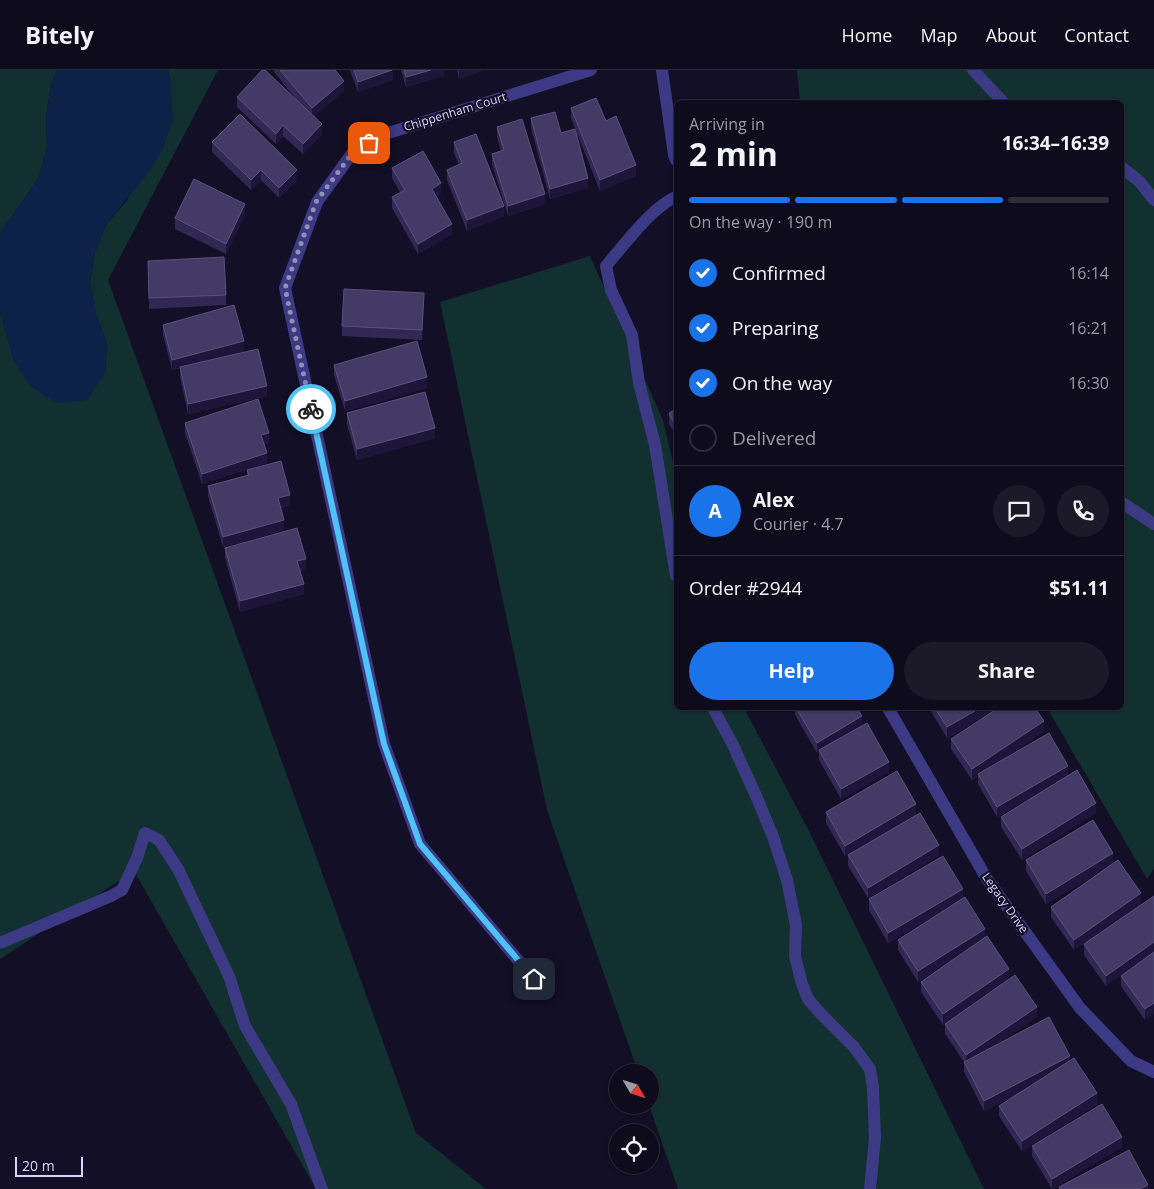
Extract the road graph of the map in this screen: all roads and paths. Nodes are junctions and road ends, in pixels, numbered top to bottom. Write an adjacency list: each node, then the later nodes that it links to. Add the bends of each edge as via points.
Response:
1 (591, 70): 15 (street, Chippenham Court, via 385,134 353,152 316,202 285,288 384,744 420,844)
2 (662, 70): 5 (street)
3 (973, 70): 4 (street)
4 (1001, 100)
5 (674, 155)
6 (1124, 169): 8 (street, via 1139,181)
7 (674, 198): 11 (street, via 653,213 606,266 611,290 632,335 638,383 654,445)
8 (1154, 200)
9 (1124, 504): 10 (street)
10 (1154, 524)
11 (674, 564)
12 (714, 710): 18 (street, via 757,798 787,880 796,926 795,956 808,999 854,1047 870,1069 875,1138)
13 (889, 710): 16 (street, Legacy Drive, via 987,879 1080,1008 1131,1061)
14 (0, 943): 17 (street, via 122,890 145,833 159,840 178,869 229,976 244,1026 291,1104)
15 (534, 979)
16 (1154, 1072)
17 (322, 1189)
18 (870, 1189)

